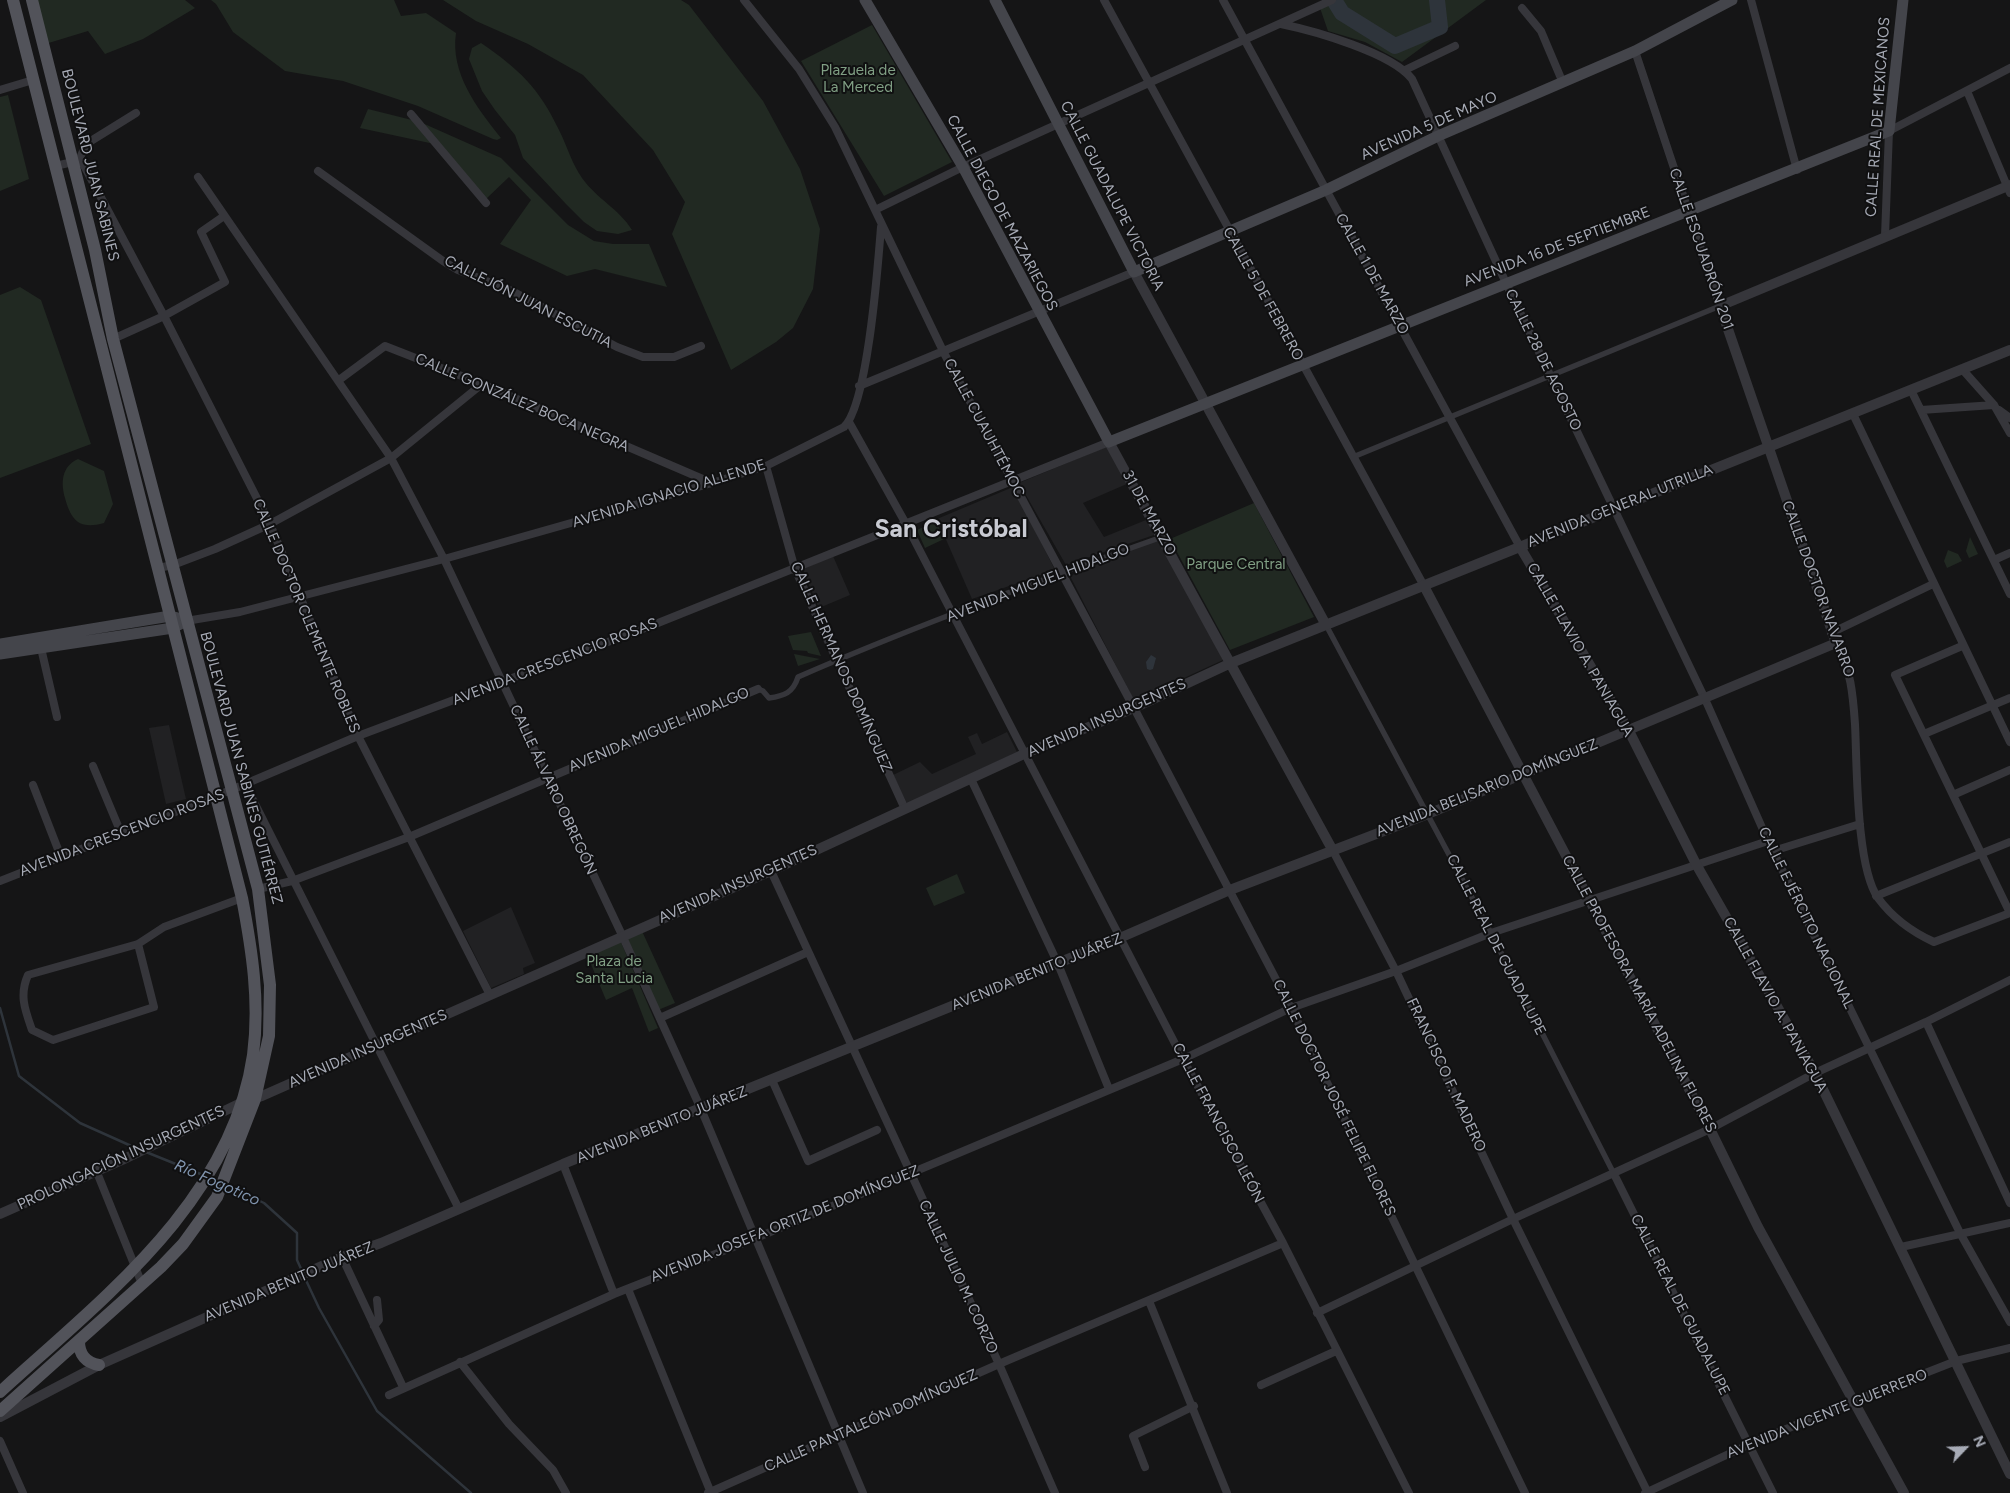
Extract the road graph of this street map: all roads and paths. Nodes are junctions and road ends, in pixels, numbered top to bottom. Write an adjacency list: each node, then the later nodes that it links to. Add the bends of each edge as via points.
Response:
1 (13, 0): 19 (main road)
2 (32, 0): 29 (main road, BOULEVARD JUAN SABINES)
3 (744, 0): 38 (street, CALLE CUAUHTÉMOC, via 799,69 834,128)
4 (865, 0): 31 (main road, CALLE DIEGO DE MAZARIEGOS)
5 (995, 0): 26 (main road, CALLE GUADALUPE VICTORIA)
6 (1104, 0): 20 (street, CALLE 5 DE FEBRERO)
7 (1224, 0): 14 (street, CALLE 1 DE MARZO)
8 (1332, 0): 13 (street)
9 (1732, 0): 16 (main road, AVENIDA 5 DE MAYO)
10 (1752, 0): 33 (street)
11 (1903, 0): 27 (main road, CALLE REAL DE MEXICANOS)
12 (1522, 8): 21 (street, via 1541,31)
13 (1281, 24): 14 (street); 18 (street, via 1324,34)
14 (1245, 40): 20 (street); 36 (street, CALLE 1 DE MARZO)
15 (1455, 46): 18 (street)
16 (1635, 51): 21 (main road, AVENIDA 5 DE MAYO); 39 (street, CALLE ESCUADRÓN 201)
17 (2010, 68): 23 (street, AVENIDA 16 DE SEPTIEMBRE)
18 (1405, 70): 28 (street, CALLE 28 DE AGOSTO)
19 (33, 80): 22 (street); 30 (main road)
20 (1150, 82): 26 (street); 42 (street, CALLE 5 DE FEBRERO)
21 (1563, 83): 28 (main road, AVENIDA 5 DE MAYO)
22 (0, 90)
23 (1968, 91): 27 (street, AVENIDA 16 DE SEPTIEMBRE); 35 (street)
24 (136, 113): 29 (street, via 86,144)
25 (411, 114): 37 (street)
26 (1057, 124): 31 (street); 44 (main road, CALLE GUADALUPE VICTORIA)
27 (1889, 131): 33 (main road, AVENIDA 16 DE SEPTIEMBRE); 43 (street, CALLE REAL DE MEXICANOS)
28 (1438, 136): 36 (main road, AVENIDA 5 DE MAYO); 45 (street, CALLE 28 DE AGOSTO)
29 (77, 160): 30 (street); 48 (street, CALLE DOCTOR CLEMENTE ROBLES); 50 (main road, BOULEVARD JUAN SABINES)
30 (55, 166): 85 (main road, BOULEVARD JUAN SABINES GUTIÉRREZ)
31 (963, 167): 38 (street); 47 (main road, CALLE DIEGO DE MAZARIEGOS)
32 (318, 170): 51 (street, CALLEJÓN JUAN ESCUTIA, via 458,270 512,292 617,347 643,357 674,357)
33 (1797, 170): 39 (main road, AVENIDA 16 DE SEPTIEMBRE)
34 (198, 177): 40 (street, CALLE ÁLVARO OBREGÓN)
35 (2009, 188): 43 (street)
36 (1326, 190): 42 (main road, AVENIDA 5 DE MAYO); 49 (street, CALLE 1 DE MARZO)
37 (486, 203)
38 (875, 210): 41 (street, CALLE CUAUHTÉMOC)
39 (1688, 211): 45 (main road, AVENIDA 16 DE SEPTIEMBRE); 46 (street, CALLE ESCUADRÓN 201)
40 (224, 216): 48 (street, via 200,232 225,282); 57 (street, CALLE ÁLVARO OBREGÓN)
41 (881, 225): 53 (street, CALLE CUAUHTÉMOC); 59 (street, via 873,316)
42 (1229, 233): 44 (main road, AVENIDA 5 DE MAYO); 54 (street, CALLE 5 DE FEBRERO)
43 (1885, 236): 46 (street)
44 (1134, 272): 47 (street); 61 (street, CALLE GUADALUPE VICTORIA)
45 (1506, 283): 49 (main road, AVENIDA 16 DE SEPTIEMBRE); 56 (street, CALLE 28 DE AGOSTO)
46 (1720, 306): 56 (street); 70 (street, CALLE ESCUADRÓN 201)
47 (1040, 312): 53 (street); 69 (main road, CALLE DIEGO DE MAZARIEGOS)
48 (164, 316): 50 (street); 77 (street, CALLE DOCTOR CLEMENTE ROBLES)
49 (1400, 325): 54 (main road, AVENIDA 16 DE SEPTIEMBRE); 65 (street, CALLE 1 DE MARZO)
50 (113, 340): 84 (main road, BOULEVARD JUAN SABINES GUTIÉRREZ)
51 (702, 346)
52 (2010, 350): 55 (street, AVENIDA GENERAL UTRILLA)
53 (944, 352): 59 (street); 74 (street, CALLE CUAUHTÉMOC)
54 (1303, 365): 61 (main road, AVENIDA 16 DE SEPTIEMBRE); 71 (street, CALLE 5 DE FEBRERO)
55 (1962, 369): 60 (street, AVENIDA GENERAL UTRILLA); 62 (street)
56 (1551, 374): 65 (street); 76 (street, CALLE 28 DE AGOSTO)
57 (339, 380): 58 (street, CALLE GONZÁLEZ BOCA NEGRA, via 385,346); 72 (street, CALLE ÁLVARO OBREGÓN)
58 (482, 384): 72 (street); 75 (street, CALLE GONZÁLEZ BOCA NEGRA)
59 (859, 386): 67 (street)
60 (1911, 390): 63 (street); 64 (street, AVENIDA GENERAL UTRILLA)
61 (1205, 403): 69 (main road, AVENIDA 16 DE SEPTIEMBRE); 95 (street, CALLE REAL DE GUADALUPE)
62 (1994, 405): 63 (street); 66 (street); 68 (street)
63 (1920, 410): 83 (street)
64 (1853, 414): 70 (street, AVENIDA GENERAL UTRILLA); 88 (street)
65 (1449, 417): 71 (street); 80 (street, CALLE 1 DE MARZO)
66 (2010, 418)
67 (849, 422): 73 (street, AVENIDA IGNACIO ALLENDE); 78 (street, CALLE FRANCISCO LEÓN)
68 (2010, 433)
69 (1109, 442): 74 (street, AVENIDA CRESCENCIO ROSAS); 79 (street, 31 DE MARZO)
70 (1768, 447): 76 (street, AVENIDA GENERAL UTRILLA); 96 (street, CALLE DOCTOR NAVARRO)
71 (1353, 456): 89 (street, CALLE 5 DE FEBRERO)
72 (391, 458): 77 (street); 82 (street, CALLE ÁLVARO OBREGÓN)
73 (766, 466): 75 (street, AVENIDA IGNACIO ALLENDE); 86 (street, CALLE HERMANOS DOMÍNGUEZ)
74 (1012, 482): 78 (street, AVENIDA CRESCENCIO ROSAS); 87 (street, CALLE CUAUHTÉMOC)
75 (712, 483): 82 (street, AVENIDA IGNACIO ALLENDE)
76 (1614, 508): 80 (street, AVENIDA GENERAL UTRILLA); 107 (street, CALLE EJÉRCITO NACIONAL)
77 (270, 524): 84 (street); 91 (street, CALLE DOCTOR CLEMENTE ROBLES)
78 (906, 524): 86 (street, AVENIDA CRESCENCIO ROSAS); 92 (street, CALLE FRANCISCO LEÓN)
79 (1162, 537): 87 (street, AVENIDA MIGUEL HIDALGO); 103 (street, 31 DE MARZO)
80 (1520, 547): 89 (street, AVENIDA GENERAL UTRILLA); 111 (street, CALLE FLAVIO A. PANIAGUA)
81 (2010, 553): 83 (street)
82 (444, 559): 91 (street, AVENIDA IGNACIO ALLENDE); 104 (street, CALLE ÁLVARO OBREGÓN)
83 (1994, 560): 90 (street)
84 (173, 565): 85 (street); 94 (main road, BOULEVARD JUAN SABINES GUTIÉRREZ)
85 (158, 568): 93 (main road, BOULEVARD JUAN SABINES GUTIÉRREZ)
86 (795, 569): 102 (street, CALLE HERMANOS DOMÍNGUEZ); 104 (street, AVENIDA CRESCENCIO ROSAS)
87 (1062, 572): 92 (street, AVENIDA MIGUEL HIDALGO); 109 (street, CALLE CUAUHTÉMOC)
88 (1932, 584): 96 (street); 99 (street)
89 (1424, 586): 95 (street, AVENIDA GENERAL UTRILLA); 118 (street, CALLE PROFESORA MARÍA ADELINA FLORES)
90 (2010, 594)
91 (301, 596): 94 (street, AVENIDA IGNACIO ALLENDE); 113 (street, CALLE DOCTOR CLEMENTE ROBLES)
92 (952, 615): 102 (street, AVENIDA MIGUEL HIDALGO); 115 (street, CALLE FRANCISCO LEÓN)
93 (171, 622): 94 (main road); 97 (main road); 100 (main road); 125 (main road, BOULEVARD JUAN SABINES GUTIÉRREZ)
94 (186, 622): 123 (main road, BOULEVARD JUAN SABINES GUTIÉRREZ)
95 (1326, 625): 103 (street, AVENIDA GENERAL UTRILLA); 127 (street, CALLE REAL DE GUADALUPE)
96 (1831, 633): 98 (street, CALLE DOCTOR NAVARRO)
97 (0, 644)
98 (1836, 644): 107 (street, AVENIDA BELISARIO DOMÍNGUEZ); 128 (street, CALLE DOCTOR NAVARRO, via 1852,687)
99 (1962, 646): 108 (street); 112 (street, via 1895,675)
100 (41, 648): 101 (main road); 110 (street)
101 (0, 654)
102 (836, 661): 105 (street, AVENIDA MIGUEL HIDALGO, via 798,677 789,693 769,698); 126 (street, CALLE HERMANOS DOMÍNGUEZ)
103 (1231, 663): 109 (street, AVENIDA INSURGENTES); 133 (street, FRANCISCO F. MADERO)
104 (502, 682): 113 (street, AVENIDA CRESCENCIO ROSAS); 119 (street, CALLE ÁLVARO OBREGÓN)
105 (758, 689): 119 (street, AVENIDA MIGUEL HIDALGO)
106 (2010, 698): 108 (street)
107 (1705, 699): 111 (street, AVENIDA BELISARIO DOMÍNGUEZ); 131 (street, CALLE EJÉRCITO NACIONAL)
108 (1992, 706): 112 (street); 114 (street)
109 (1134, 708): 115 (street, AVENIDA INSURGENTES); 142 (street, CALLE DOCTOR JOSÉ FELIPE FLORES)
110 (58, 717)
111 (1629, 731): 118 (street, AVENIDA BELISARIO DOMÍNGUEZ); 137 (street, CALLE FLAVIO A. PANIAGUA)
112 (1924, 734): 124 (street)
113 (358, 736): 121 (street, AVENIDA CRESCENCIO ROSAS); 130 (street, CALLE DOCTOR CLEMENTE ROBLES)
114 (2010, 742)
115 (1024, 754): 120 (street, AVENIDA INSURGENTES); 149 (street, CALLE FRANCISCO LEÓN)
116 (93, 766): 129 (street)
117 (2010, 770): 124 (street)
118 (1524, 774): 127 (street, AVENIDA BELISARIO DOMÍNGUEZ); 145 (street, CALLE PROFESORA MARÍA ADELINA FLORES)
119 (548, 777): 130 (street, AVENIDA MIGUEL HIDALGO); 148 (street, CALLE ÁLVARO OBREGÓN)
120 (971, 779): 126 (street, AVENIDA INSURGENTES); 152 (street)
121 (245, 784): 123 (street, AVENIDA CRESCENCIO ROSAS); 139 (street)
122 (32, 786): 136 (street)
123 (231, 790): 125 (street, AVENIDA CRESCENCIO ROSAS); 141 (main road, BOULEVARD JUAN SABINES GUTIÉRREZ)
124 (1953, 794): 135 (street)
125 (215, 796): 129 (street, AVENIDA CRESCENCIO ROSAS); 144 (main road, BOULEVARD JUAN SABINES GUTIÉRREZ)
126 (904, 809): 138 (street, AVENIDA INSURGENTES)
127 (1428, 814): 133 (street, AVENIDA BELISARIO DOMÍNGUEZ); 147 (street, CALLE REAL DE GUADALUPE)
128 (1860, 824): 134 (street); 143 (street, CALLE DOCTOR NAVARRO, via 1863,852)
129 (121, 833): 136 (street, AVENIDA CRESCENCIO ROSAS)
130 (408, 837): 139 (street, AVENIDA MIGUEL HIDALGO); 155 (street, CALLE DOCTOR CLEMENTE ROBLES)
131 (1768, 841): 134 (street, CALLE EJÉRCITO NACIONAL); 137 (street, AVENIDA JOSEFA ORTIZ DE DOMÍNGUEZ)
132 (2010, 842): 135 (street)
133 (1332, 850): 142 (street, AVENIDA BENITO JUÁREZ); 153 (street, FRANCISCO F. MADERO)
134 (1774, 851): 161 (street, CALLE EJÉRCITO NACIONAL)
135 (1981, 854): 143 (street); 146 (street)
136 (61, 857): 140 (street, AVENIDA CRESCENCIO ROSAS)
137 (1696, 864): 145 (street, AVENIDA JOSEFA ORTIZ DE DOMÍNGUEZ); 163 (street, CALLE FLAVIO A. PANIAGUA)
138 (771, 871): 148 (street, AVENIDA INSURGENTES); 151 (street, CALLE JULIO M. CORZO)
139 (292, 880): 141 (street, AVENIDA MIGUEL HIDALGO); 159 (street)
140 (0, 881)
141 (258, 889): 166 (main road, BOULEVARD JUAN SABINES GUTIÉRREZ, via 268,954 271,1014 265,1058)
142 (1230, 890): 149 (street, AVENIDA BENITO JUÁREZ); 156 (street, CALLE DOCTOR JOSÉ FELIPE FLORES)
143 (1876, 896): 146 (street, CALLE DOCTOR NAVARRO, via 1905,924 1934,942)
144 (242, 898): 150 (street, via 164,927); 166 (main road, BOULEVARD JUAN SABINES GUTIÉRREZ, via 255,976 256,1011)
145 (1590, 900): 147 (street, AVENIDA JOSEFA ORTIZ DE DOMÍNGUEZ); 168 (street, CALLE PROFESORA MARÍA ADELINA FLORES)
146 (2010, 913)
147 (1491, 933): 153 (street, AVENIDA JOSEFA ORTIZ DE DOMÍNGUEZ); 173 (street, CALLE REAL DE GUADALUPE)
148 (622, 935): 155 (street, AVENIDA INSURGENTES); 157 (street, CALLE ÁLVARO OBREGÓN)
149 (1122, 937): 152 (street, AVENIDA BENITO JUÁREZ); 162 (street, CALLE FRANCISCO LEÓN)
150 (138, 944): 150 (street, via 154,1007 53,1040 32,1030 23,1006 23,986 28,975)
151 (808, 952): 157 (street); 160 (street, CALLE JULIO M. CORZO)
152 (1058, 964): 160 (street, AVENIDA BENITO JUÁREZ); 165 (street)
153 (1396, 971): 156 (street, AVENIDA JOSEFA ORTIZ DE DOMÍNGUEZ); 177 (street, FRANCISCO F. MADERO)
154 (2010, 980): 158 (street)
155 (490, 995): 159 (street, AVENIDA INSURGENTES)
156 (1291, 1008): 162 (street, AVENIDA JOSEFA ORTIZ DE DOMÍNGUEZ); 184 (street, CALLE DOCTOR JOSÉ FELIPE FLORES)
157 (660, 1018): 167 (street, CALLE ÁLVARO OBREGÓN)
158 (1926, 1022): 161 (street); 174 (street)
159 (378, 1045): 166 (street, AVENIDA INSURGENTES); 175 (street)
160 (853, 1048): 164 (street, AVENIDA BENITO JUÁREZ); 172 (street, CALLE JULIO M. CORZO)
161 (1869, 1049): 163 (street); 179 (street, CALLE EJÉRCITO NACIONAL)
162 (1183, 1059): 165 (street, AVENIDA JOSEFA ORTIZ DE DOMÍNGUEZ); 181 (street, CALLE FRANCISCO LEÓN)
163 (1815, 1072): 168 (street); 182 (street, CALLE FLAVIO A. PANIAGUA)
164 (772, 1080): 167 (street, AVENIDA BENITO JUÁREZ); 169 (street, via 808,1161)
165 (1109, 1089): 172 (street, AVENIDA JOSEFA ORTIZ DE DOMÍNGUEZ)
166 (249, 1100): 171 (street, PROLONGACIÓN INSURGENTES); 185 (main road, BOULEVARD JUAN SABINES GUTIÉRREZ, via 204,1184); 186 (main road, BOULEVARD JUAN SABINES GUTIÉRREZ, via 217,1197 183,1244)
167 (701, 1109): 170 (street, AVENIDA BENITO JUÁREZ); 180 (street, CALLE ÁLVARO OBREGÓN)
168 (1710, 1129): 173 (street); 205 (street, CALLE PROFESORA MARÍA ADELINA FLORES, via 1758,1227)
169 (877, 1130)
170 (563, 1164): 175 (street, AVENIDA BENITO JUÁREZ); 188 (street)
171 (96, 1170): 176 (street, PROLONGACIÓN INSURGENTES); 185 (street)
172 (909, 1173): 180 (street, AVENIDA JOSEFA ORTIZ DE DOMÍNGUEZ); 199 (street, CALLE JULIO M. CORZO)
173 (1614, 1174): 177 (street); 211 (street, CALLE REAL DE GUADALUPE)
174 (2010, 1203)
175 (459, 1209): 183 (street, AVENIDA BENITO JUÁREZ)
176 (0, 1214)
177 (1513, 1219): 184 (street); 222 (street, FRANCISCO F. MADERO)
178 (2010, 1223): 179 (street)
179 (1960, 1233): 182 (street); 192 (street, CALLE EJÉRCITO NACIONAL)
180 (756, 1238): 187 (street, AVENIDA JOSEFA ORTIZ DE DOMÍNGUEZ); 209 (street, CALLE ÁLVARO OBREGÓN)
181 (1283, 1243): 190 (street, CALLE PANTALEÓN DOMÍNGUEZ); 191 (street, CALLE FRANCISCO LEÓN)
182 (1902, 1247): 197 (street, CALLE FLAVIO A. PANIAGUA)
183 (342, 1257): 193 (street); 200 (street, AVENIDA BENITO JUÁREZ)
184 (1416, 1266): 191 (street); 221 (street, CALLE DOCTOR JOSÉ FELIPE FLORES)
185 (136, 1268): 186 (street); 203 (main road, BOULEVARD JUAN SABINES GUTIÉRREZ)
186 (142, 1284): 194 (main road, BOULEVARD JUAN SABINES GUTIÉRREZ)
187 (628, 1289): 188 (street, AVENIDA JOSEFA ORTIZ DE DOMÍNGUEZ); 216 (street)
188 (614, 1294): 198 (street, AVENIDA JOSEFA ORTIZ DE DOMÍNGUEZ)
189 (377, 1300): 193 (street, via 380,1320)
190 (1149, 1301): 199 (street, CALLE PANTALEÓN DOMÍNGUEZ); 206 (street)
191 (1317, 1313): 196 (street, CALLE FRANCISCO LEÓN)
192 (2010, 1322)
193 (374, 1326): 202 (street)
194 (79, 1341): 200 (main road, via 80,1352 86,1361); 207 (main road, BOULEVARD JUAN SABINES GUTIÉRREZ)
195 (2010, 1348): 197 (street, AVENIDA VICENTE GUERRERO)
196 (1336, 1350): 201 (street); 220 (street, CALLE FRANCISCO LEÓN)
197 (1956, 1361): 205 (street, AVENIDA VICENTE GUERRERO); 213 (street, CALLE FLAVIO A. PANIAGUA)
198 (460, 1362): 202 (street, AVENIDA JOSEFA ORTIZ DE DOMÍNGUEZ); 215 (street, via 510,1424 553,1470)
199 (999, 1364): 209 (street, CALLE PANTALEÓN DOMÍNGUEZ); 218 (street, CALLE JULIO M. CORZO)
200 (99, 1366): 208 (street, AVENIDA BENITO JUÁREZ)
201 (1261, 1385)
202 (403, 1387): 204 (street, AVENIDA JOSEFA ORTIZ DE DOMÍNGUEZ)
203 (0, 1392)
204 (389, 1395)
205 (1854, 1401): 211 (street, AVENIDA VICENTE GUERRERO); 224 (street, CALLE PROFESORA MARÍA ADELINA FLORES)
206 (1194, 1406): 212 (street, via 1132,1436); 219 (street)
207 (0, 1412)
208 (0, 1417)
209 (840, 1436): 216 (street, CALLE PANTALEÓN DOMÍNGUEZ); 217 (street, CALLE ÁLVARO OBREGÓN)
210 (0, 1440): 214 (street)
211 (1750, 1444): 222 (street, AVENIDA VICENTE GUERRERO); 223 (street, CALLE REAL DE GUADALUPE)
212 (1145, 1467)
213 (2010, 1474)
214 (23, 1493)
215 (566, 1493)
216 (710, 1493)
217 (862, 1493)
218 (1056, 1493)
219 (1227, 1493)
220 (1409, 1493)
221 (1524, 1493)
222 (1647, 1493)
223 (1773, 1493)
224 (1904, 1493)

